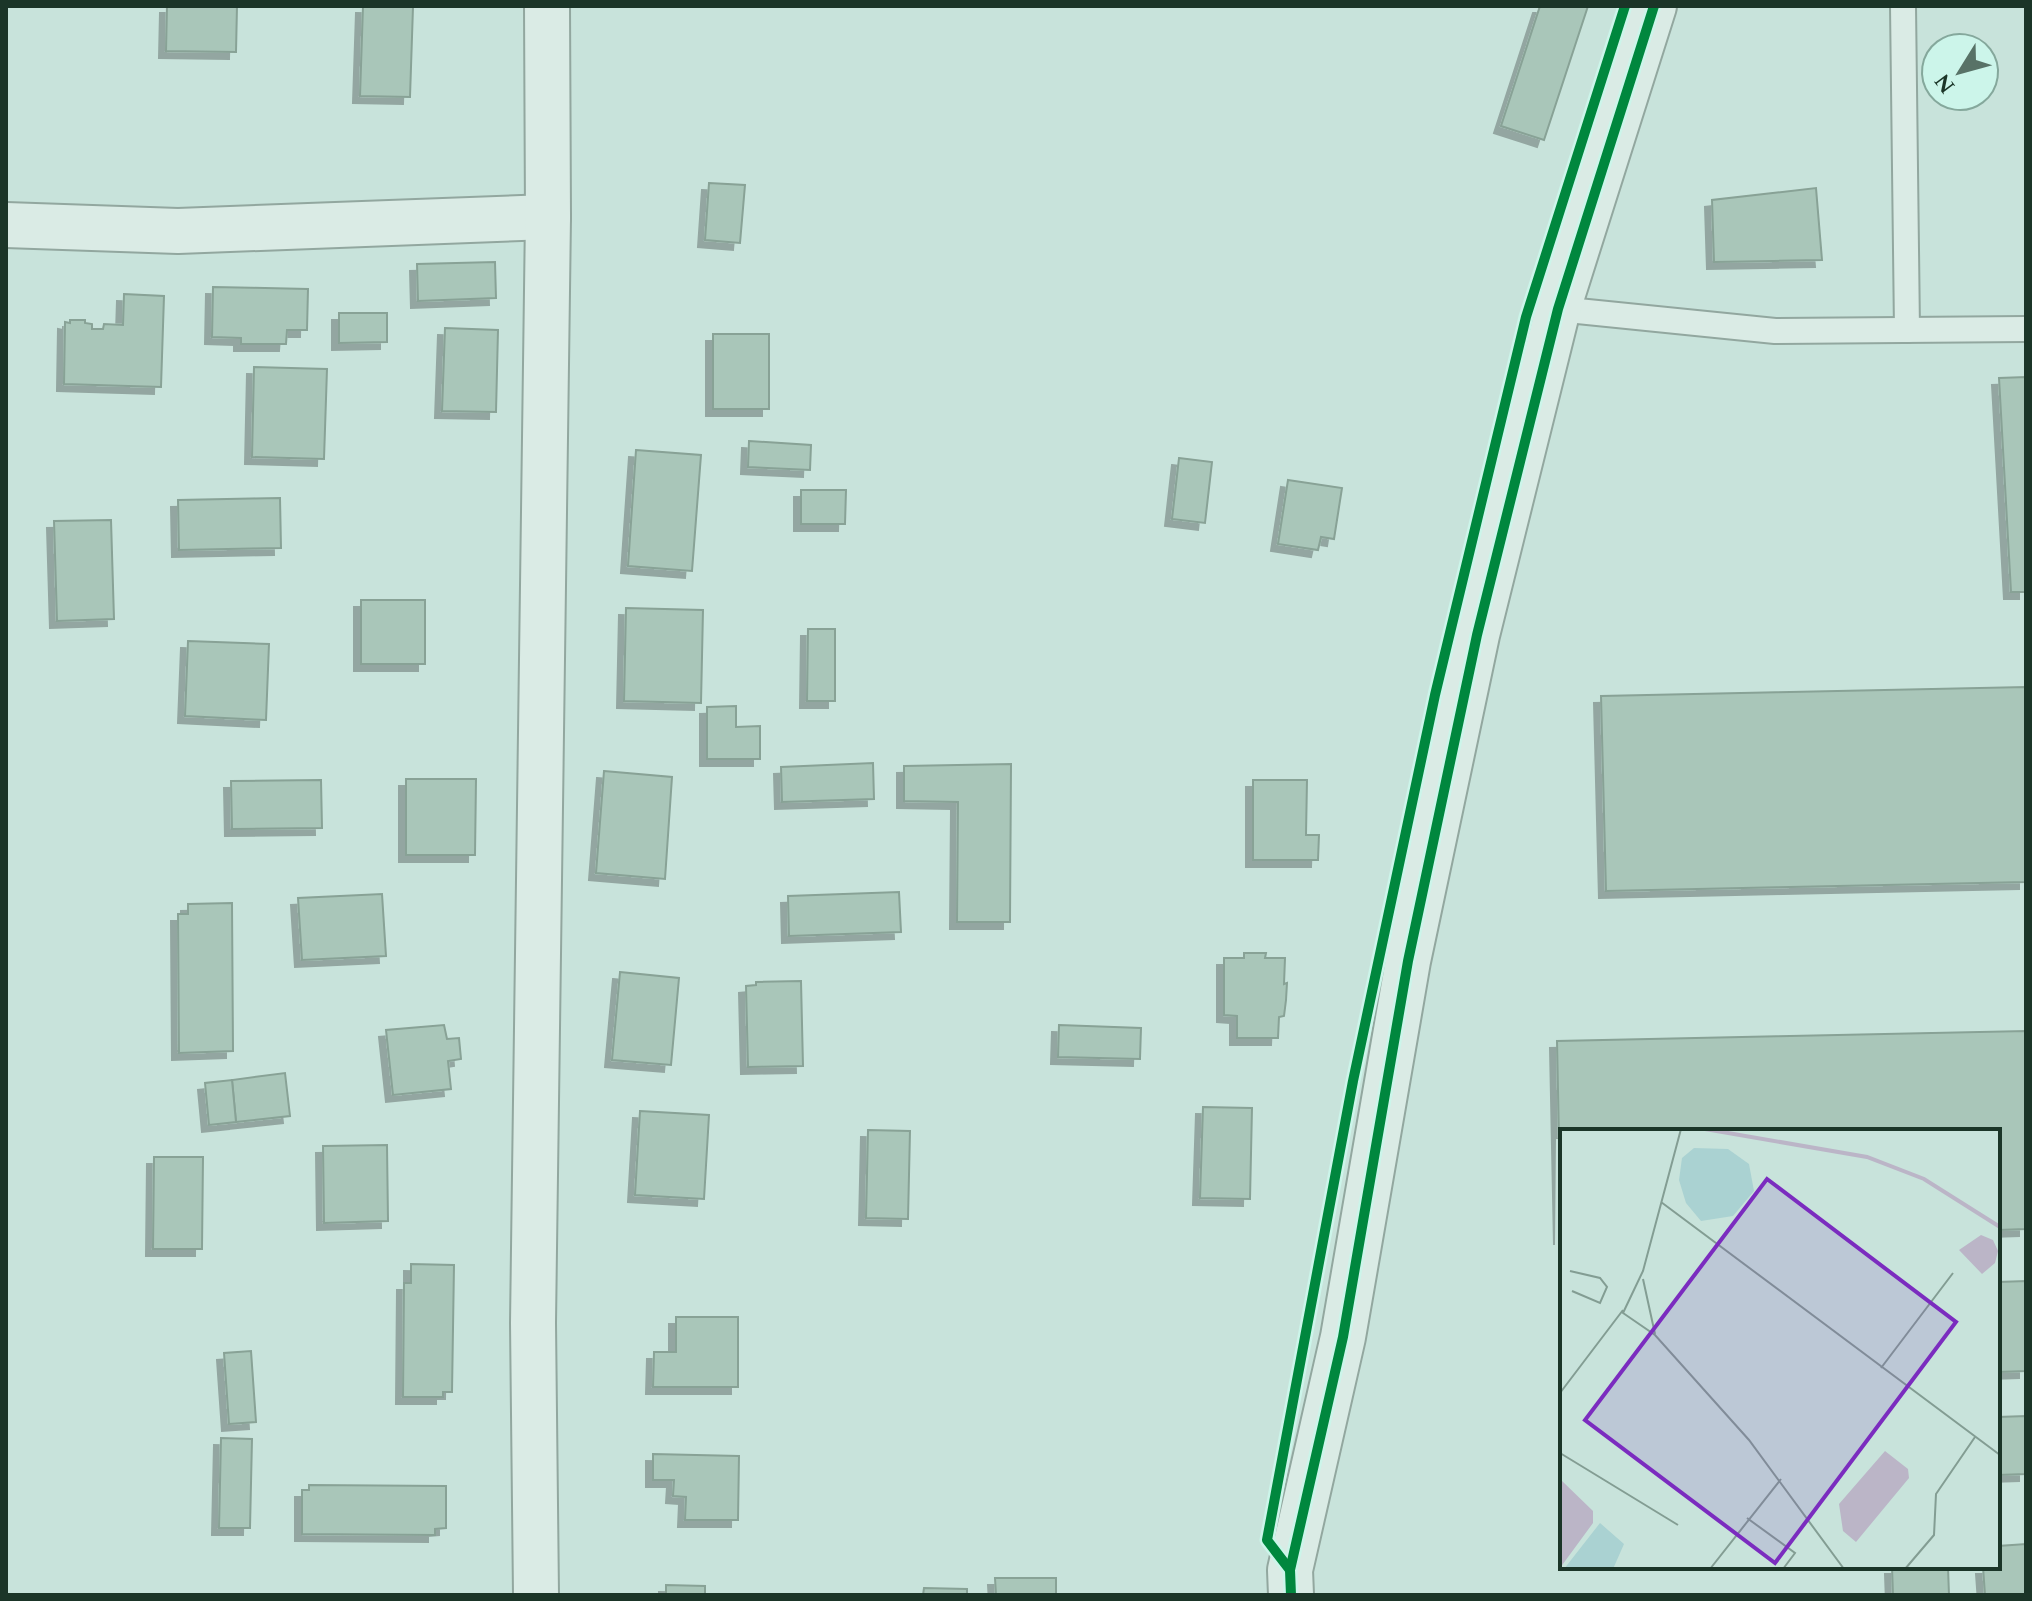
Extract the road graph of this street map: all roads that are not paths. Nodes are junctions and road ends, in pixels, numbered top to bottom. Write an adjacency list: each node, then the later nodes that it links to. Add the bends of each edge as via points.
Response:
1 (547, 6): 4 (street)
2 (1654, 6): 6 (street)
3 (1903, 6): 8 (lane)
4 (548, 217): 5 (street, via 178,231); 10 (street, via 533,1323)
5 (6, 225)
6 (1558, 309): 8 (lane, via 1775,331); 9 (street, via 1470,666 1408,961 1343,1337)
7 (2026, 329): 8 (lane)
8 (1907, 330)
9 (1285, 1587)
10 (536, 1595)

